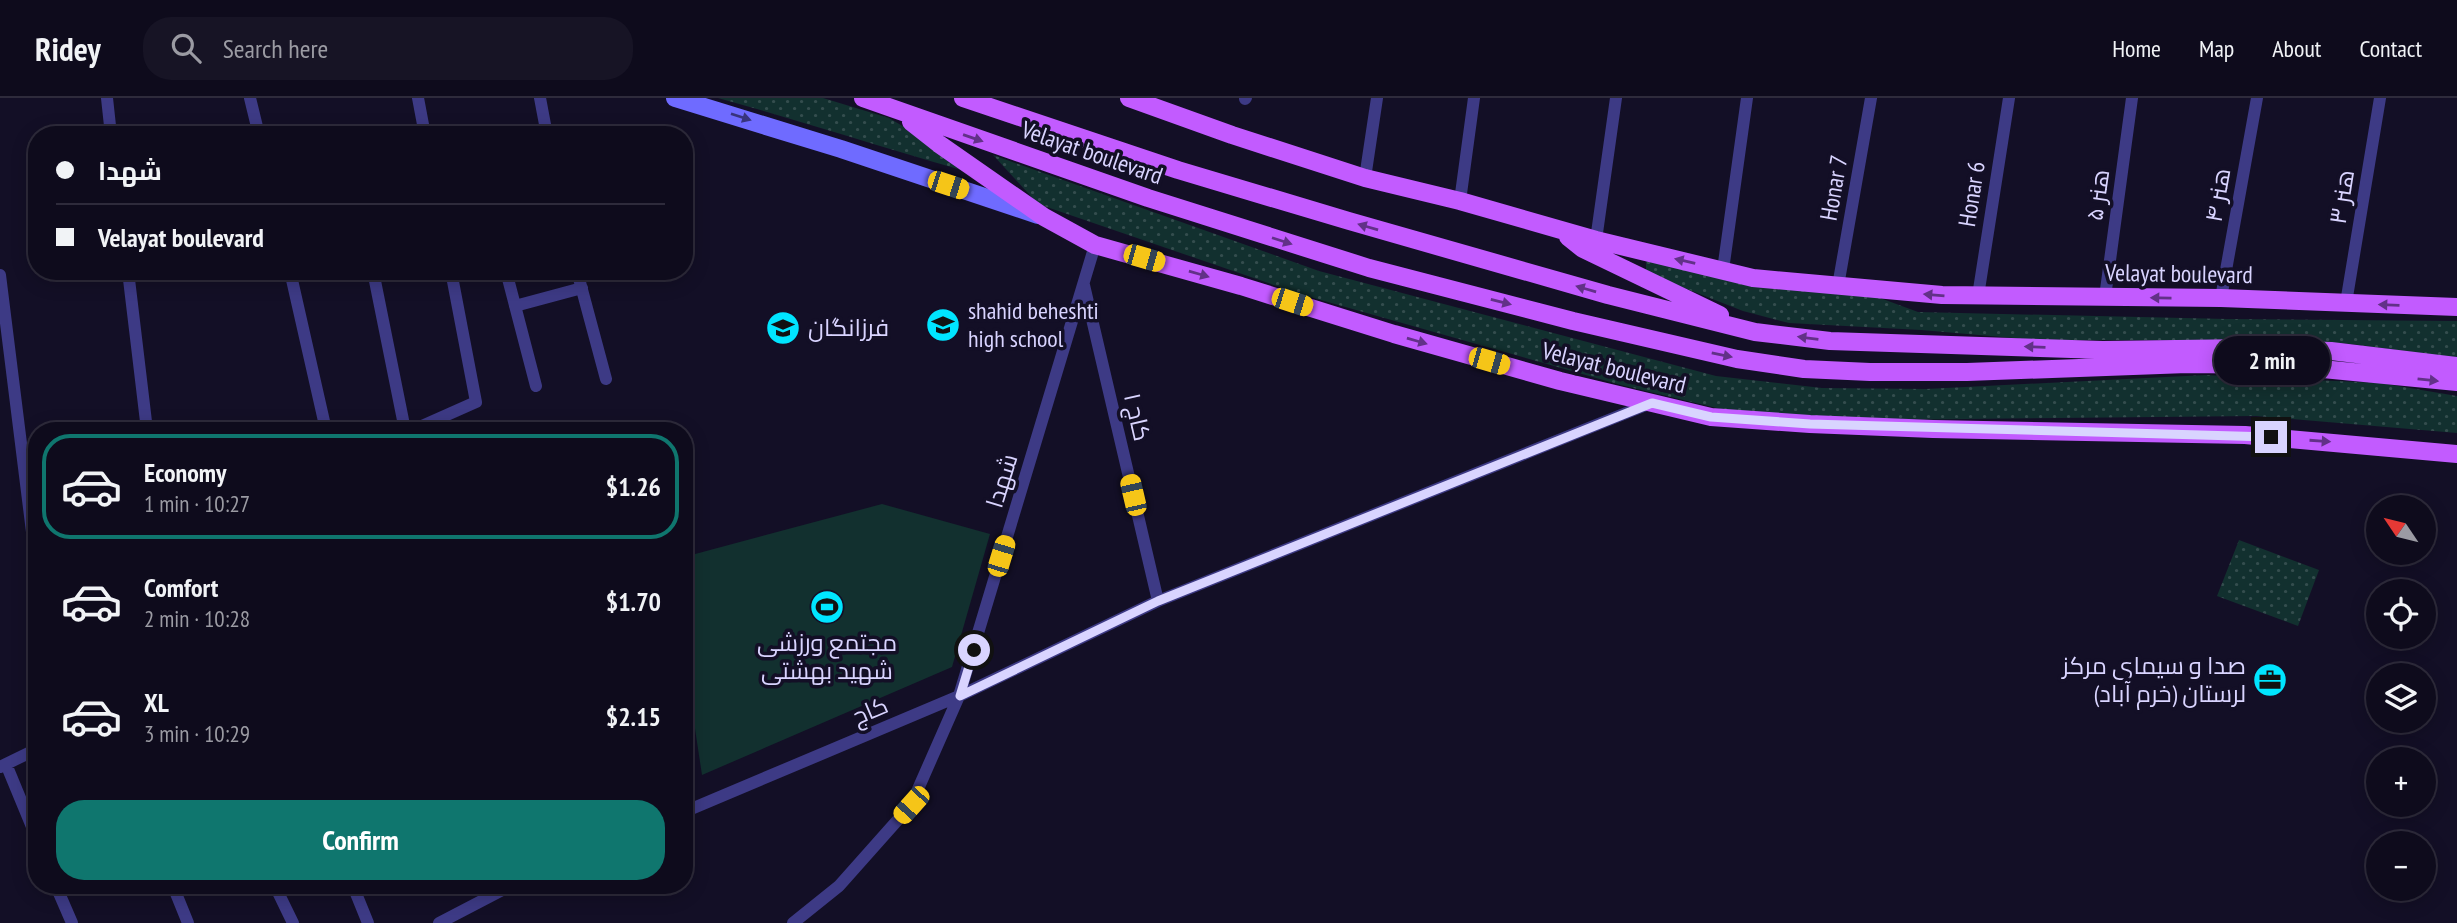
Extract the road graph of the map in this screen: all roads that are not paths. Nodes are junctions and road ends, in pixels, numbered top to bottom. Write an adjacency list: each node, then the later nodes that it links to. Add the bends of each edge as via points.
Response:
1 (107, 98): 21 (street)
2 (250, 98): 22 (street)
3 (418, 98): 23 (street)
4 (540, 98): 24 (street)
5 (675, 98): 27 (main road, Velayat boulevard, one-way to 27)
6 (863, 98): 19 (main road)
7 (963, 98): 48 (main road, Velayat boulevard, one-way to 7, via 1336,217)
8 (1129, 98): 20 (main road, Velayat boulevard)
9 (1161, 98): 20 (main road)
10 (1377, 98): 25 (street)
11 (1474, 98): 26 (street)
12 (1616, 98): 29 (street)
13 (1747, 98): 31 (street)
14 (1871, 98): 40 (street, Honar 7)
15 (2009, 98): 42 (street, Honar 6)
16 (2132, 98): 43 (street, هنر ۵)
17 (2257, 98): 44 (street, هنر ۴)
18 (2380, 98): 45 (street, هنر ۳)
19 (901, 113): 27 (main road); 51 (main road, one-way to 51, via 1369,268 1737,359 1870,372 2280,365)
20 (1176, 116): 25 (main road, Velayat boulevard)
21 (110, 126)
22 (257, 126)
23 (423, 126)
24 (545, 126)
25 (1365, 178): 26 (main road, Velayat boulevard)
26 (1460, 201): 28 (main road, Velayat boulevard)
27 (1044, 218): 30 (main road, Velayat boulevard)
28 (1559, 230): 29 (main road, Velayat boulevard); 48 (main road, via 1583,249)
29 (1595, 240): 31 (main road, Velayat boulevard, one-way to 29)
30 (1095, 245): 39 (street, شهدا); 53 (main road, Velayat boulevard, one-way to 53, via 1407,338)
31 (1723, 270): 40 (main road, Velayat boulevard, via 1753,278)
32 (0, 275): 59 (street)
33 (129, 280): 54 (street)
34 (292, 280): 55 (street)
35 (375, 280): 56 (street)
36 (453, 280): 57 (street, via 476,402)
37 (508, 280): 46 (street)
38 (580, 280): 41 (street)
39 (1084, 282): 60 (street, کاج ۱); 61 (street, شهدا)
40 (1838, 286): 42 (main road, Velayat boulevard, one-way to 40)
41 (582, 288): 46 (street); 50 (street)
42 (1978, 296): 43 (main road, Velayat boulevard)
43 (2105, 297): 44 (main road, Velayat boulevard, one-way to 43)
44 (2221, 298): 45 (main road, Velayat boulevard)
45 (2346, 303): 47 (main road, Velayat boulevard, one-way to 45)
46 (515, 306): 52 (street)
47 (2457, 307)
48 (1755, 332): 49 (main road, one-way to 48, via 2331,351 1884,343)
49 (2457, 366)
50 (606, 379)
51 (2457, 382)
52 (536, 386)
53 (1652, 403): 58 (main road, Velayat boulevard, one-way to 58, via 1711,417 1810,424 2245,435); 60 (street, کاج)
54 (146, 422)
55 (324, 422)
56 (403, 422)
57 (431, 422)
58 (2457, 454)
59 (28, 500)
60 (1158, 601): 61 (street, کاج)
61 (960, 696): 64 (street, کاج); 76 (street, شهدا, via 911,805 838,886)
62 (28, 754): 63 (street)
63 (3, 766): 65 (street)
64 (693, 808)
65 (28, 820)
66 (59, 894): 71 (street)
67 (176, 894): 72 (street)
68 (279, 894): 73 (street)
69 (356, 894): 74 (street)
70 (495, 894): 75 (street)
71 (72, 923)
72 (188, 923)
73 (292, 923)
74 (368, 923)
75 (439, 923)
76 (793, 923)

